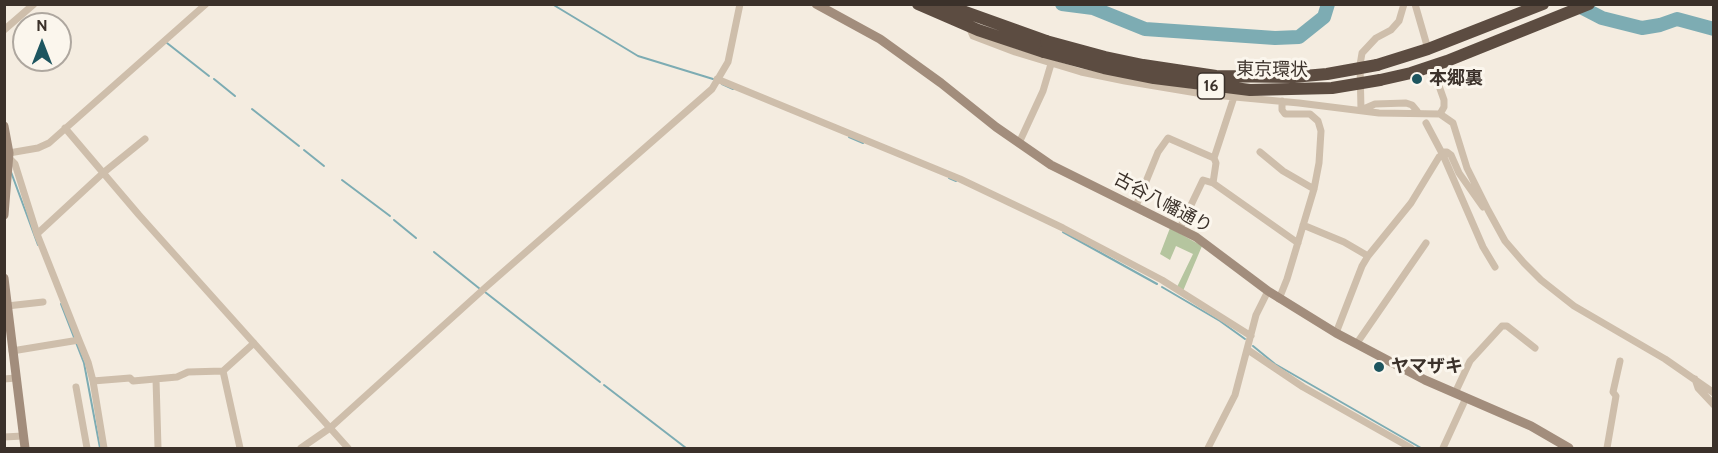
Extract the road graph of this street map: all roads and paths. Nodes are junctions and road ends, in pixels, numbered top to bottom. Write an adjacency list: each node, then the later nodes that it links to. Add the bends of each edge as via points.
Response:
1 (33, 4): 12 (street)
2 (206, 4): 25 (street)
3 (740, 4): 17 (street, via 728,62)
4 (816, 4): 27 (street, 古谷八幡通り, via 880,39)
5 (918, 4): 11 (highway, 東京環状 / 16)
6 (943, 4): 13 (highway, 東京環状 / 16)
7 (1404, 4): 20 (street, via 1399,21 1362,53)
8 (1415, 4): 14 (street)
9 (1542, 4): 14 (highway, 東京環状 / 16)
10 (1589, 4): 16 (highway, 東京環状 / 16)
11 (969, 27): 13 (highway, 東京環状 / 16); 15 (street, via 973,36)
12 (4, 30)
13 (1045, 47): 14 (highway, 東京環状 / 16, bridge, via 1216,76 1293,77 1377,65); 16 (highway, 東京環状 / 16, bridge, via 1104,68 1250,90 1332,88)
14 (1428, 49)
15 (1051, 64): 18 (street, via 1125,81); 27 (street)
16 (1431, 66): 22 (street, via 1444,100)
17 (717, 79): 52 (street, via 960,179 1063,228 1162,280); 71 (street, via 712,89)
18 (1234, 97): 19 (street); 31 (street)
19 (1282, 101): 20 (street); 35 (street, via 1285,114 1310,114 1320,124)
20 (1361, 110): 21 (street, via 1375,104 1406,104); 22 (street)
21 (1417, 111)
22 (1440, 114): 37 (street, via 1453,123 1467,168)
23 (1426, 123): 29 (street)
24 (4, 126): 30 (street)
25 (65, 128): 30 (street, via 44,147); 32 (street)
26 (145, 139): 32 (street)
27 (1019, 143): 36 (street, 古谷八幡通り, via 1051,165)
28 (1260, 153): 35 (street)
29 (1443, 153): 37 (street, via 1451,155 1476,199); 44 (street, via 1411,203); 45 (street, via 1483,248)
30 (9, 155): 34 (street); 41 (street)
31 (1214, 158): 33 (street); 36 (street, via 1168,138 1158,152)
32 (104, 173): 41 (street); 54 (street)
33 (1213, 183): 40 (street, via 1203,180); 42 (street)
34 (6, 189): 38 (street)
35 (1314, 189): 39 (street)
36 (1136, 206): 40 (street, 古谷八幡通り)
37 (1488, 210): 64 (street, via 1505,241 1541,280 1589,316)
38 (4, 215)
39 (1303, 225): 42 (street); 44 (street)
40 (1180, 228): 47 (street, 古谷八幡通り)
41 (37, 234): 53 (street)
42 (1298, 243): 48 (street)
43 (1426, 243): 55 (street)
44 (1368, 256): 51 (street)
45 (1495, 267)
46 (4, 278): 50 (street)
47 (1268, 291): 48 (street, 古谷八幡通り); 52 (street)
48 (1279, 299): 51 (street, 古谷八幡通り)
49 (44, 302): 50 (street)
50 (7, 306): 58 (street)
51 (1336, 333): 55 (street, 古谷八幡通り)
52 (1251, 336): 57 (street)
53 (79, 340): 58 (street); 65 (street)
54 (254, 343): 60 (street); 71 (street)
55 (1357, 343): 67 (street, 古谷八幡通り)
56 (1535, 348): 67 (street, via 1502,326 1470,361)
57 (1248, 350): 81 (street, via 1235,395); 82 (street, via 1303,387)
58 (12, 351): 61 (street)
59 (1620, 361): 85 (street)
60 (223, 371): 63 (street, via 188,372); 78 (street)
61 (16, 378): 62 (street); 72 (street)
62 (4, 379)
63 (156, 379): 65 (street); 77 (street)
64 (1695, 379): 68 (street); 70 (street)
65 (93, 381): 76 (street)
66 (76, 387): 75 (street)
67 (1455, 393): 69 (street, 古谷八幡通り)
68 (1713, 393)
69 (1466, 398): 83 (street); 84 (street, 古谷八幡通り, via 1531,426)
70 (1713, 405)
71 (330, 428): 79 (street); 80 (street)
72 (23, 436): 73 (street); 74 (street)
73 (4, 437)
74 (25, 448)
75 (87, 448)
76 (104, 448)
77 (158, 448)
78 (240, 448)
79 (301, 448)
80 (348, 448)
81 (1208, 448)
82 (1411, 448)
83 (1443, 448)
84 (1569, 448)
85 (1607, 448)

